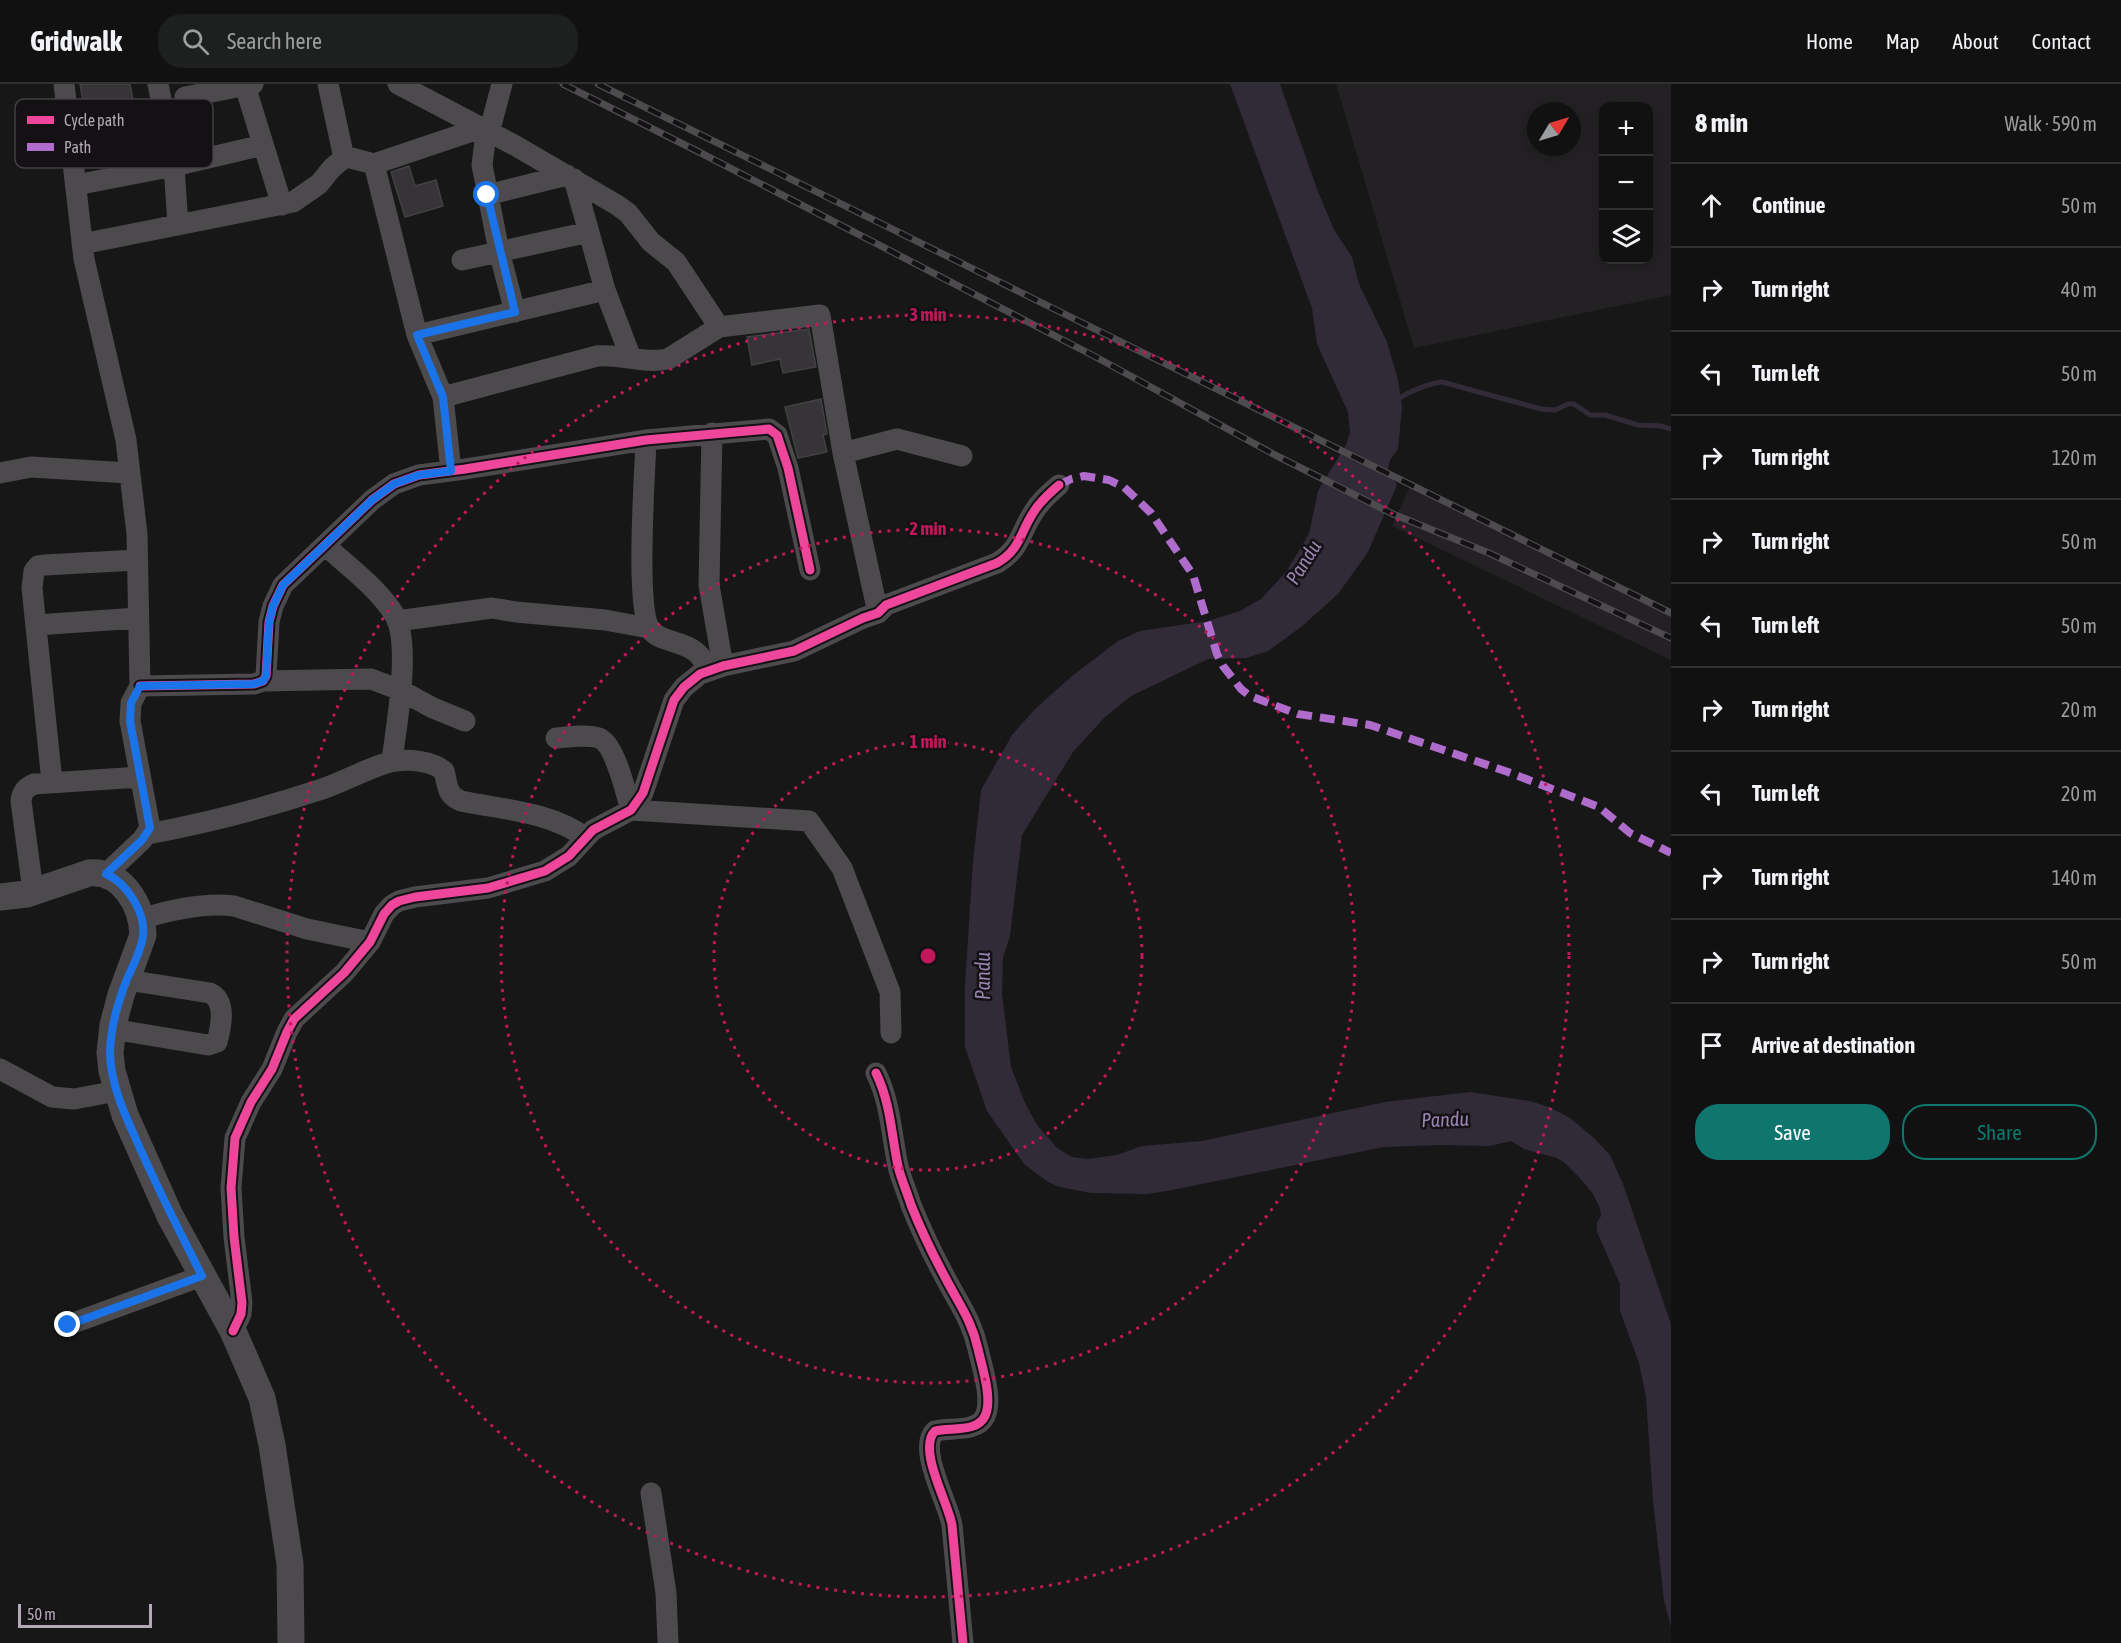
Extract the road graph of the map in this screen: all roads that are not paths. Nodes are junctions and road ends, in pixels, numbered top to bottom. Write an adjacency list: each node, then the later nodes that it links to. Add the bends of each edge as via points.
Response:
1 (64, 84): 8 (street)
2 (158, 84): 9 (street)
3 (328, 84): 13 (street)
4 (398, 84): 10 (street)
5 (502, 84): 10 (street)
6 (249, 85): 7 (street); 11 (street)
7 (185, 97)
8 (66, 99)
9 (161, 99)
10 (485, 130): 14 (street); 18 (street); 20 (street, via 482,157)
11 (263, 146): 12 (street); 21 (street)
12 (213, 157)
13 (344, 159): 14 (street); 21 (street, via 301,198)
14 (374, 164): 30 (street)
15 (74, 168): 19 (street)
16 (163, 168): 19 (street)
17 (174, 168): 22 (street)
18 (571, 177): 20 (street); 23 (street); 29 (street, via 627,213 651,242 676,262)
19 (76, 184): 24 (street)
20 (487, 195): 25 (street)
21 (282, 205): 22 (street)
22 (178, 225): 24 (street)
23 (589, 232): 25 (street); 27 (street)
24 (82, 244): 39 (street, via 122,418)
25 (499, 252): 26 (street); 28 (street)
26 (462, 260)
27 (605, 290): 28 (street); 31 (street)
28 (515, 312): 30 (street)
29 (719, 327): 31 (street, via 668,359); 35 (street, via 820,315)
30 (417, 335): 32 (street)
31 (631, 358): 32 (street, via 597,356)
32 (443, 397): 37 (street)
33 (712, 434): 34 (street); 43 (street, via 769,429 777,435); 49 (street, via 709,585)
34 (646, 440): 37 (street); 48 (street, via 642,580)
35 (843, 453): 36 (street, via 897,440); 44 (street)
36 (962, 456)
37 (451, 471): 41 (street, via 419,475 394,484)
38 (0, 473): 39 (street, via 31,467)
39 (129, 473): 42 (street)
40 (1059, 485): 44 (street, via 1039,503 1015,549 1006,557 886,605)
41 (324, 545): 46 (street, via 378,595); 50 (street, via 283,585 277,597 269,622)
42 (137, 560): 45 (street); 47 (street, via 38,566 32,577)
43 (810, 570)
44 (878, 613): 49 (street, via 794,651)
45 (138, 618): 47 (street); 51 (street)
46 (397, 621): 48 (street, via 492,608); 52 (street, via 402,643)
47 (36, 625): 57 (street)
48 (649, 628): 49 (street, via 658,636 692,649)
49 (715, 668): 58 (street, via 684,687 674,700 643,793)
50 (263, 681): 51 (street); 52 (street, via 372,679)
51 (140, 686): 56 (street, via 131,703 130,721)
52 (400, 690): 53 (street); 55 (street)
53 (465, 721)
54 (556, 738): 58 (street, via 590,736 603,740 609,746)
55 (392, 761): 59 (street, via 322,789); 60 (street, via 439,767 444,771 450,794 461,801 542,816)
56 (141, 777): 57 (street); 59 (street)
57 (52, 782): 62 (street, via 34,784 22,793)
58 (631, 810): 60 (street, via 601,824); 68 (street, via 809,821 842,868 890,992)
59 (148, 834): 61 (street)
60 (585, 837): 65 (street, via 557,865 534,875 482,889 399,901 384,914)
61 (106, 874): 62 (street, via 89,873); 64 (street, via 128,892)
62 (33, 891): 63 (street)
63 (0, 897)
64 (141, 918): 65 (street, via 180,909 234,906 307,929); 66 (street, via 142,943)
65 (370, 942): 74 (street, via 344,973 294,1019 272,1069 239,1125 231,1188 242,1303)
66 (127, 980): 67 (street); 67 (street, via 217,997 221,1005 217,1042 208,1045)
67 (112, 1029): 71 (street, via 110,1053)
68 (891, 1033)
69 (0, 1069): 71 (street, via 52,1097 74,1099)
70 (876, 1073): 78 (street, via 885,1092 898,1167 920,1226 975,1334 987,1386 987,1410 981,1422 972,1427 935,1431 929,1444 952,1525)
71 (117, 1091): 72 (street, via 166,1206)
72 (202, 1276): 73 (street); 74 (street)
73 (68, 1325)
74 (232, 1331): 76 (street, via 262,1398 272,1445 290,1564)
75 (651, 1493): 77 (street, via 666,1593)
76 (291, 1643)
77 (668, 1643)
78 (963, 1643)

